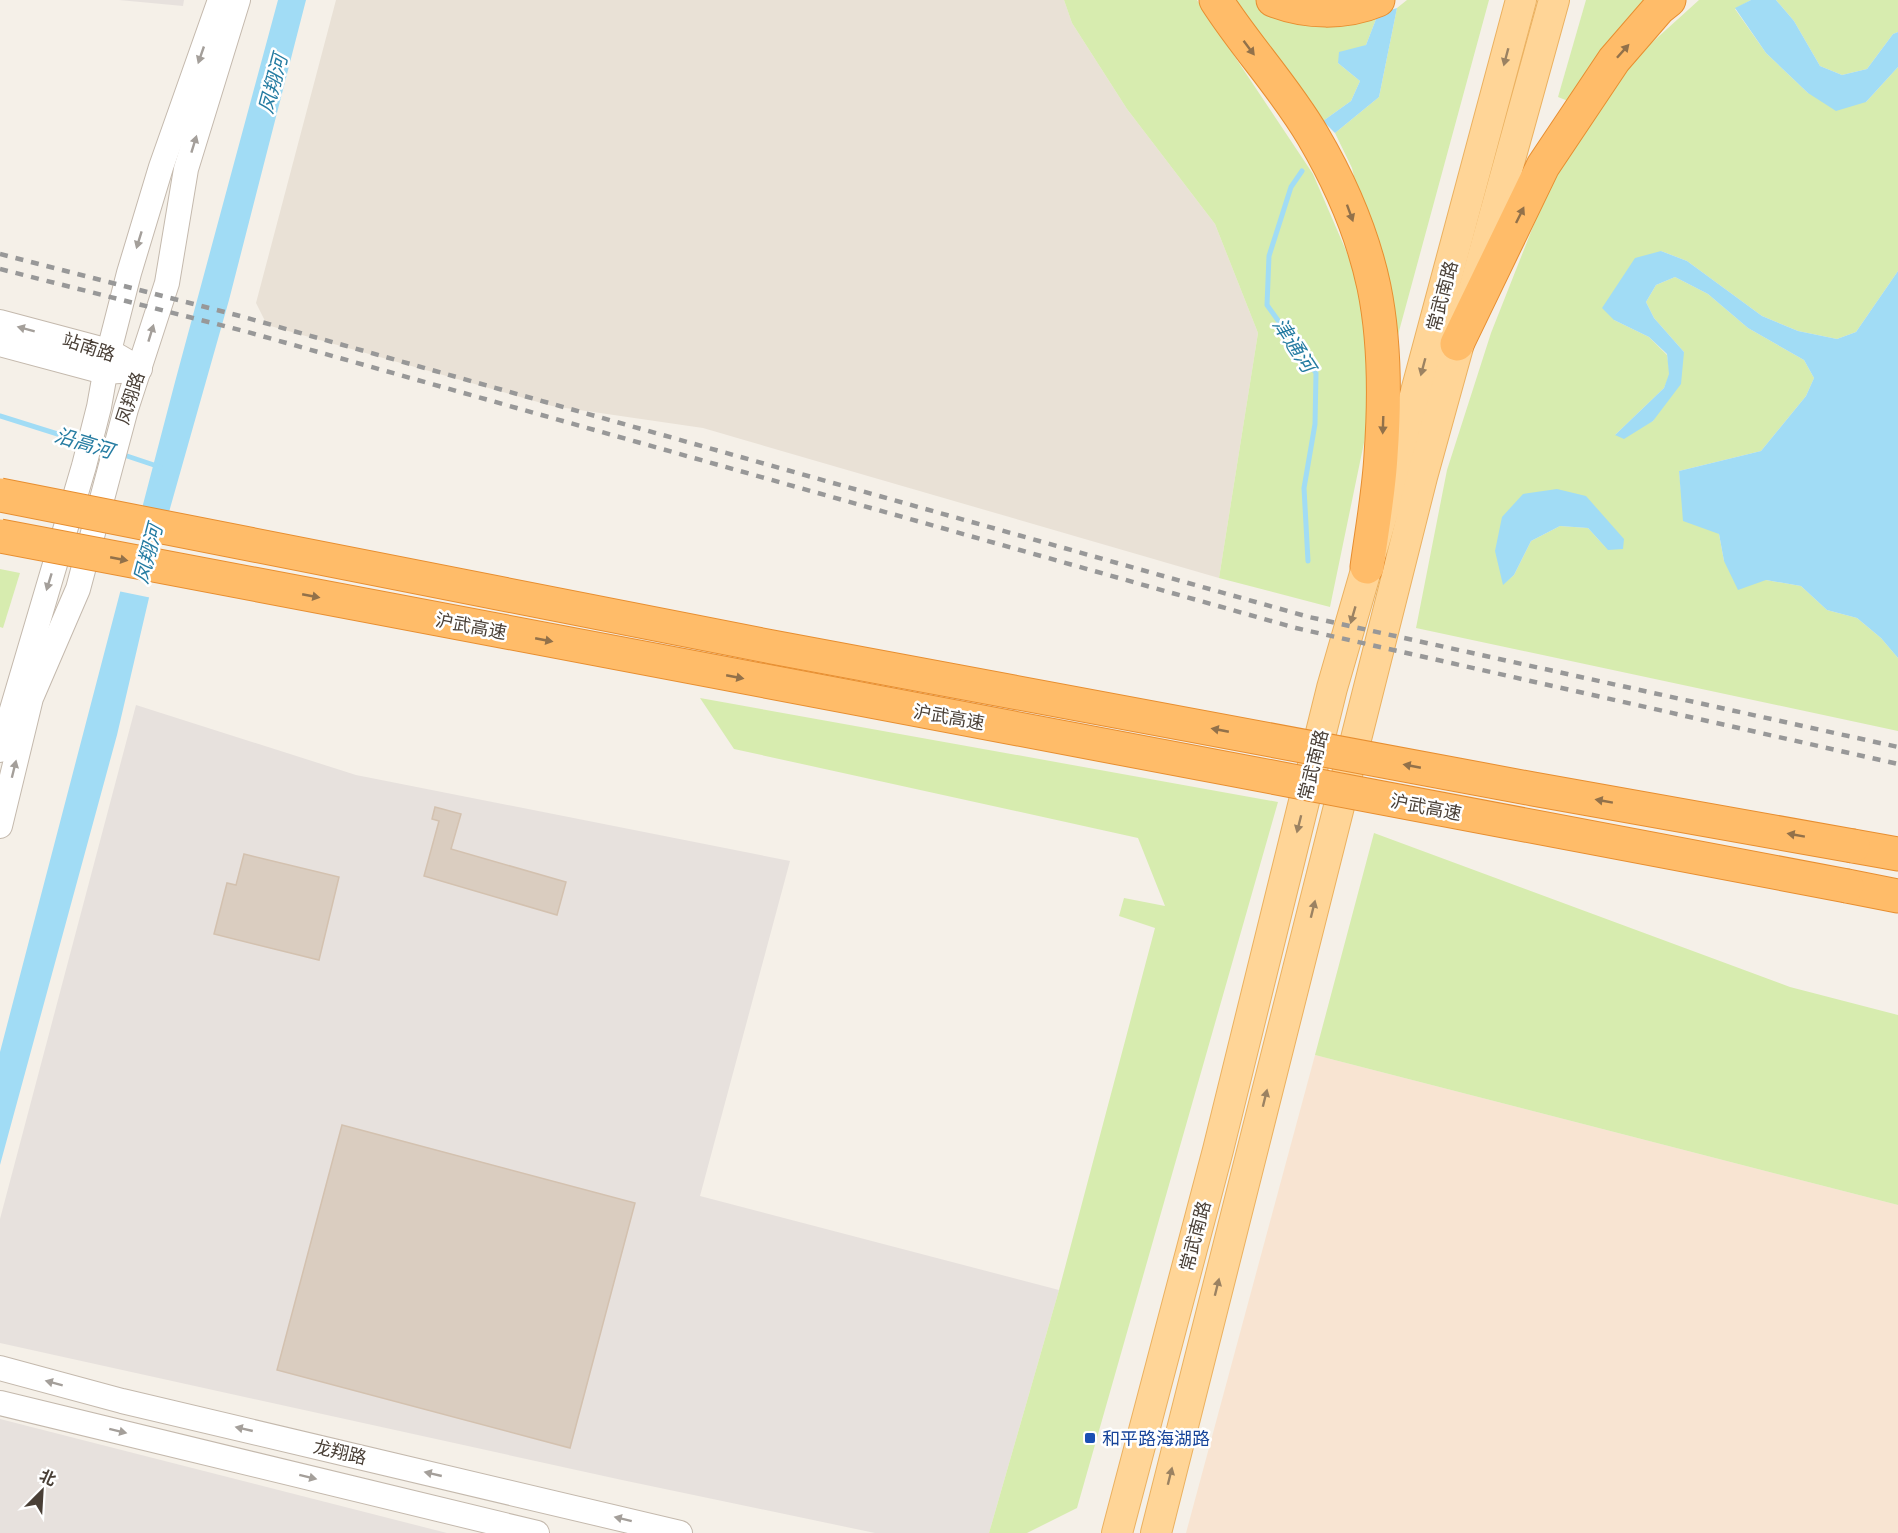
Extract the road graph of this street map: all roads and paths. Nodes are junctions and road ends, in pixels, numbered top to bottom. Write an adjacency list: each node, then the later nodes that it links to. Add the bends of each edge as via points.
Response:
1 (220, 0): 12 (street, 凤翔路, one-way to 12, via 161,167)
2 (238, 0): 13 (street, 凤翔路, one-way to 2, via 167,283 186,170)
3 (1216, 0): 16 (highway, one-way to 16, via 1314,137 1340,186 1366,258 1381,348 1383,420)
4 (1273, 0): 5 (highway, via 1288,6 1335,10)
5 (1378, 0)
6 (1521, 0): 16 (main road, 常武南路, one-way to 16)
7 (1554, 0): 11 (main road, 常武南路)
8 (1669, 0): 11 (highway, one-way to 8, via 1544,166 1614,60)
9 (0, 321): 12 (street, 站南路, one-way to 9)
10 (0, 344): 12 (street, 站南路)
11 (1457, 344): 26 (main road, 常武南路, one-way to 11)
12 (107, 361): 13 (street, 站南路); 17 (street, 凤翔路, one-way to 17, via 84,466)
13 (140, 369): 18 (street, 凤翔路, one-way to 13, via 32,698 78,589)
14 (0, 495): 19 (highway, 沪武高速, one-way to 14, bridge, via 1521,787 783,649)
15 (0, 536): 20 (highway, 沪武高速, one-way to 20, bridge)
16 (1367, 567): 25 (main road, 常武南路, one-way to 25, via 1332,688 1218,1150)
17 (0, 750)
18 (0, 826)
19 (1898, 852)
20 (1898, 896)
21 (0, 1368): 24 (street, 龙翔路, one-way to 21, via 122,1401)
22 (0, 1402): 23 (street, 龙翔路, one-way to 23)
23 (537, 1533)
24 (680, 1533)
25 (1117, 1533)
26 (1155, 1533)

